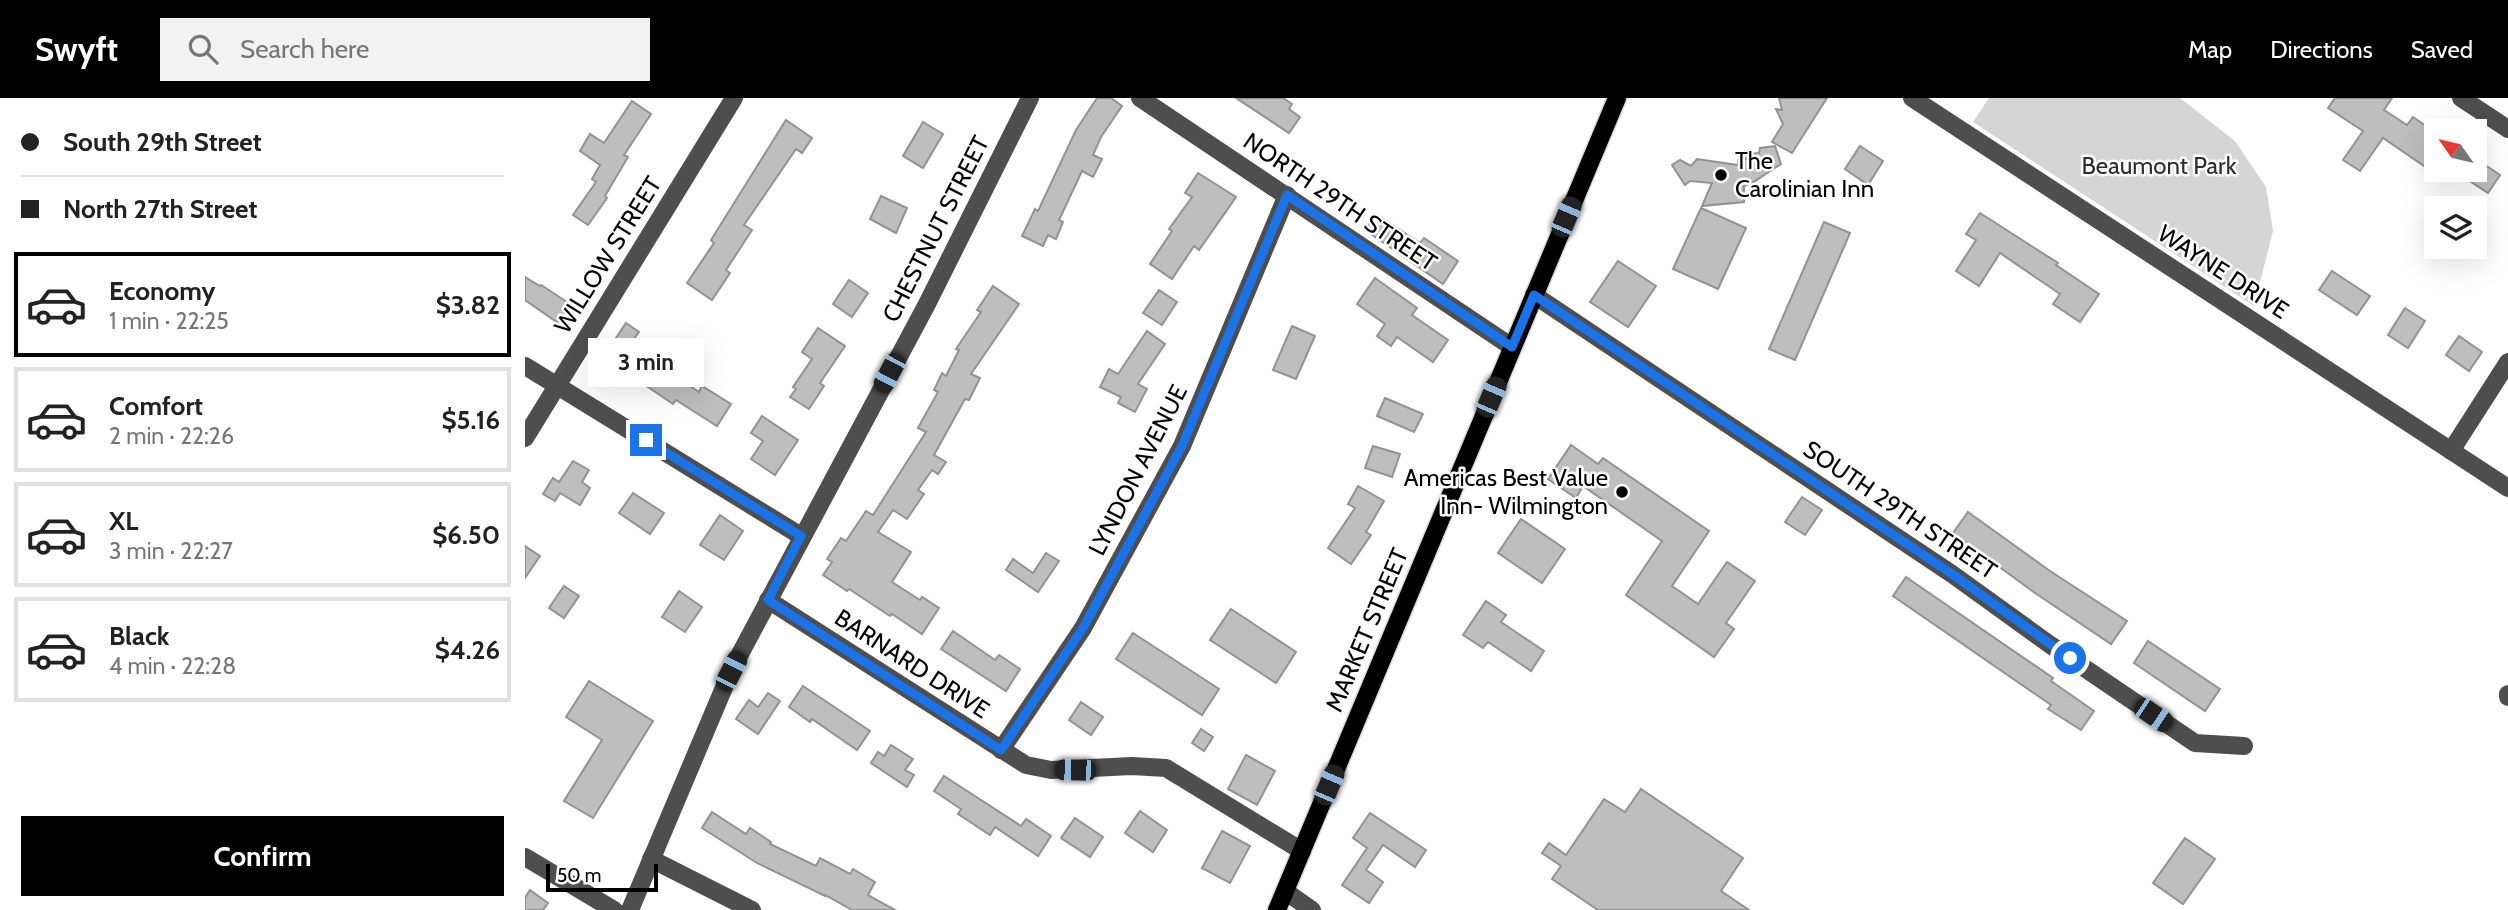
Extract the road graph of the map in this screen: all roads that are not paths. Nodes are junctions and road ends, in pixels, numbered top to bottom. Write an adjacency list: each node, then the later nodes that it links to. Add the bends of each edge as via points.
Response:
1 (734, 98): 13 (street, WILLOW STREET)
2 (1030, 98): 17 (street, CHESTNUT STREET, via 927,304)
3 (1140, 98): 8 (street, NORTH 29TH STREET)
4 (1617, 98): 9 (main road, MARKET STREET)
5 (1912, 98): 15 (street, WAYNE DRIVE)
6 (2461, 98): 7 (street)
7 (2508, 129)
8 (1287, 195): 10 (street, NORTH 29TH STREET); 20 (street, LYNDON AVENUE, via 1182,446 1083,628)
9 (1534, 295): 10 (main road, MARKET STREET); 19 (street, SOUTH 29TH STREET, via 1952,574 2195,743)
10 (1512, 347): 21 (main road, MARKET STREET)
11 (2508, 362): 15 (street)
12 (525, 366): 13 (street)
13 (557, 386): 14 (street, WILLOW STREET); 17 (street)
14 (525, 438)
15 (2451, 451): 16 (street, WAYNE DRIVE)
16 (2508, 488)
17 (801, 536): 18 (street, CHESTNUT STREET)
18 (768, 600): 20 (street, BARNARD DRIVE); 23 (street, CHESTNUT STREET, via 731,671)
19 (2244, 746)
20 (1001, 750): 21 (street, BARNARD DRIVE, via 1026,765 1051,770 1166,768)
21 (1302, 851): 24 (main road, MARKET STREET)
22 (525, 857): 25 (street)
23 (651, 859): 26 (street, CHESTNUT STREET); 27 (street)
24 (1285, 891): 28 (main road, MARKET STREET); 29 (street)
25 (614, 910)
26 (630, 910)
27 (752, 910)
28 (1277, 910)
29 (1312, 910)

